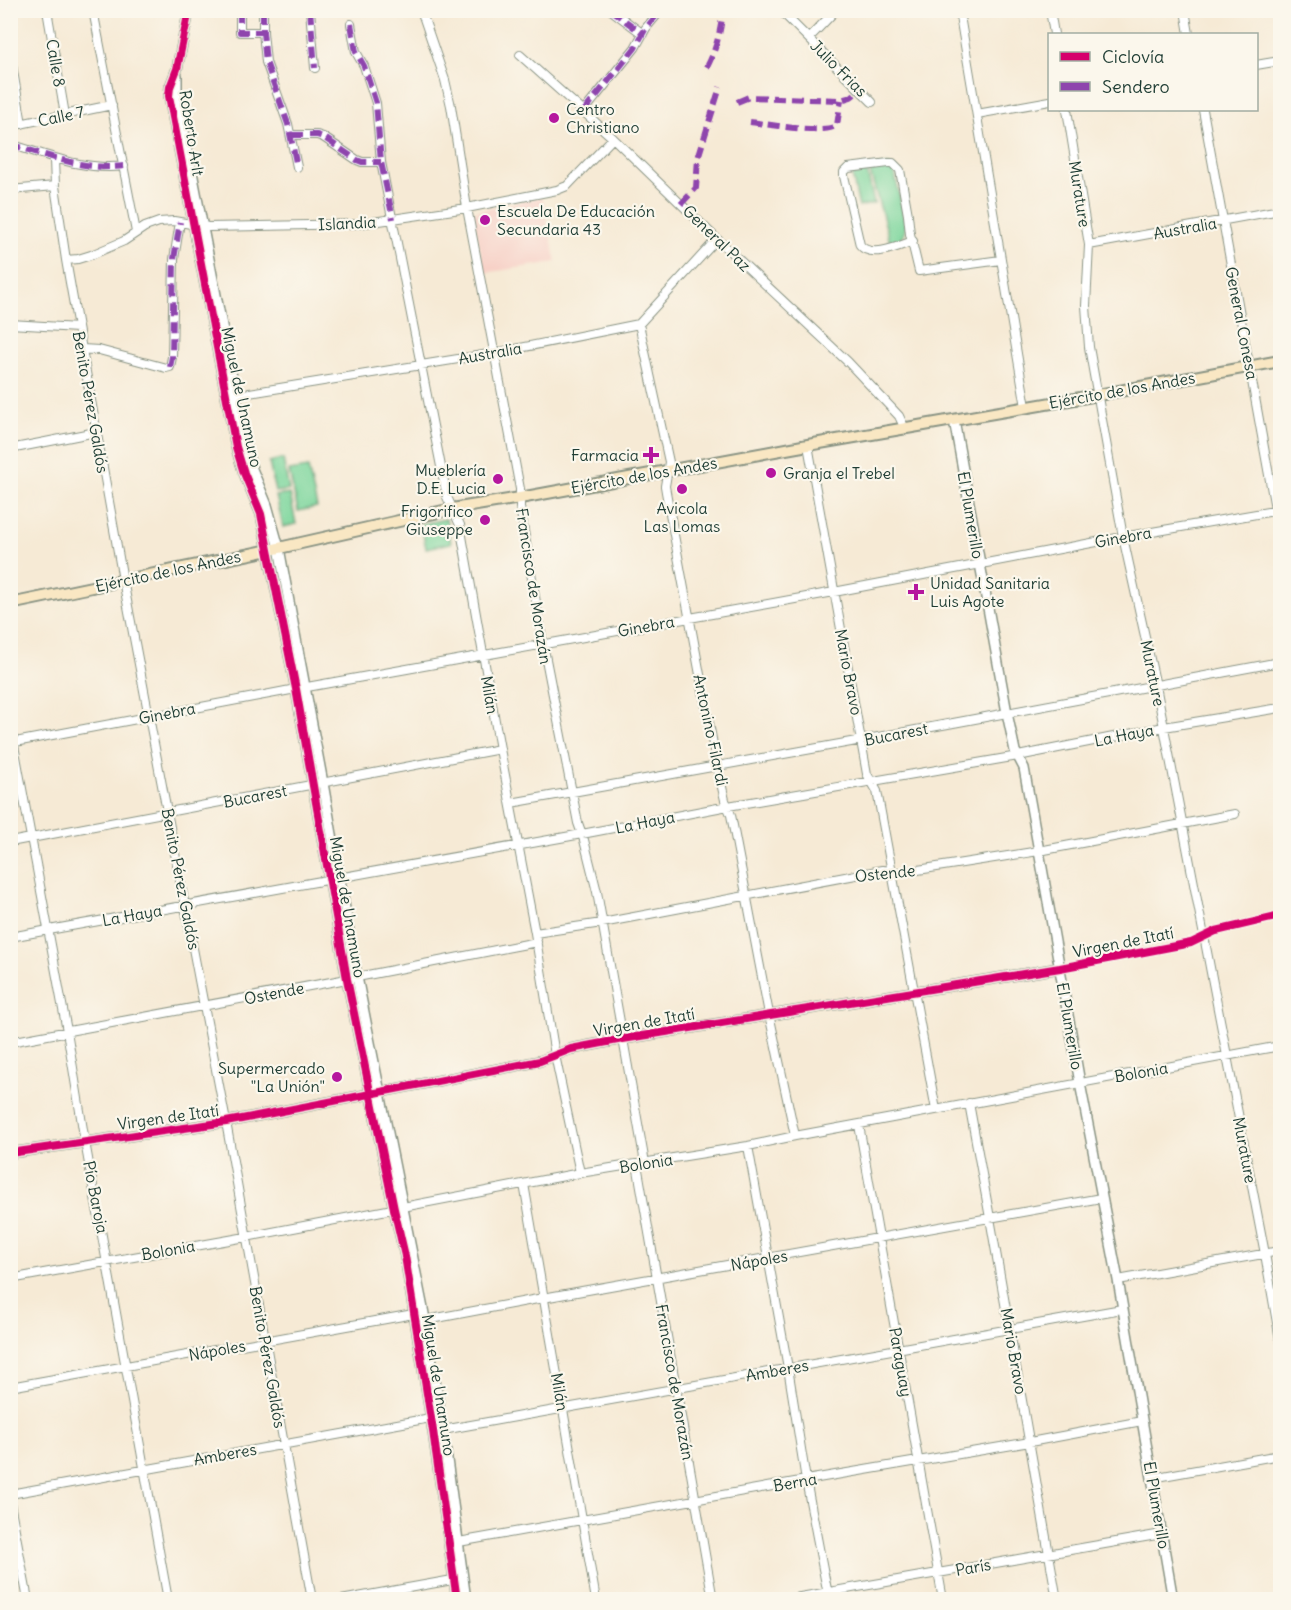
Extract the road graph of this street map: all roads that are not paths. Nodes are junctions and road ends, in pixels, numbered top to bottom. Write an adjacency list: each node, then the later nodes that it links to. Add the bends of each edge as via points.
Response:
1 (47, 10): 33 (street, Calle 8)
2 (93, 10): 28 (street)
3 (189, 10): 50 (street, Roberto Arlt, via 170,96)
4 (240, 10): 16 (street, via 240,32)
5 (263, 10): 16 (street)
6 (310, 10): 25 (street)
7 (421, 10): 45 (street, Francisco de Morazán, via 445,80)
8 (611, 10): 19 (street)
9 (661, 10): 19 (street)
10 (780, 10): 20 (street, Julio Frias)
11 (836, 10): 20 (street)
12 (959, 10): 32 (street)
13 (1050, 10): 17 (street)
14 (1185, 10): 18 (street)
15 (351, 24): 40 (street, Milán, via 356,52 376,103)
16 (263, 32): 36 (street, via 266,62)
17 (1054, 33)
18 (1189, 33)
19 (643, 34): 29 (street)
20 (809, 38): 27 (street, Julio Frias)
21 (10, 53): 34 (street)
22 (520, 55): 29 (street, General Paz)
23 (1281, 61): 24 (street)
24 (1258, 65)
25 (315, 68)
26 (1048, 101): 32 (street)
27 (872, 102)
28 (112, 105): 33 (street, Calle 7); 41 (street)
29 (584, 111): 37 (street, General Paz)
30 (1067, 111): 54 (street, Murature)
31 (1203, 111): 48 (street, General Conesa)
32 (977, 114): 56 (street)
33 (65, 115): 34 (street, Calle 7)
34 (22, 124): 35 (street, Calle 7)
35 (10, 126)
36 (291, 135): 40 (street, via 317,135 357,160); 42 (street)
37 (614, 138): 45 (street, Islandia, via 561,189); 52 (street, General Paz)
38 (10, 144): 39 (street)
39 (54, 159): 41 (street, via 104,168); 43 (street, Benito Pérez Galdós)
40 (381, 162): 47 (street, Milán)
41 (124, 166): 51 (street)
42 (297, 166)
43 (55, 186): 44 (street); 55 (street, Benito Pérez Galdós)
44 (10, 190)
45 (467, 208): 47 (street, Islandia); 61 (street, Francisco de Morazán)
46 (1281, 210): 48 (street, Australia)
47 (393, 219): 50 (street, Islandia, via 359,224); 63 (street, Milán)
48 (1223, 221): 54 (street, Australia); 64 (street, General Conesa)
49 (180, 222): 50 (street, Islandia); 51 (street, Islandia, via 159,222); 60 (street, via 174,259 170,367)
50 (199, 226): 66 (street, Miguel de Unamuno)
51 (136, 232): 55 (street, Islandia, via 91,255)
52 (717, 239): 58 (street); 69 (street, General Paz, via 848,362 899,416)
53 (912, 241): 53 (street, via 882,250 862,249 844,176 848,168 889,163 896,166); 56 (street, via 919,271)
54 (1089, 244): 65 (street, Murature, via 1086,317)
55 (66, 260): 59 (street, Benito Pérez Galdós)
56 (1001, 260): 67 (street)
57 (10, 324): 59 (street)
58 (639, 324): 61 (street, Australia); 73 (street, Antonino Filardi, via 668,455)
59 (78, 328): 60 (street, Benito Pérez Galdós)
60 (82, 349): 70 (street, Benito Pérez Galdós)
61 (495, 353): 63 (street, Australia); 74 (street, Francisco de Morazán)
62 (1281, 361): 64 (main road, Ejército de los Andes)
63 (422, 365): 66 (street, Australia); 75 (street, Milán)
64 (1251, 366): 65 (main road, Ejército de los Andes); 76 (street, General Conesa)
65 (1098, 395): 67 (main road, Ejército de los Andes); 78 (street, Murature)
66 (231, 396): 79 (street, Miguel de Unamuno, via 267,505)
67 (1026, 407): 68 (main road, Ejército de los Andes)
68 (954, 420): 69 (main road, Ejército de los Andes); 80 (street, El Plumerillo)
69 (904, 429): 71 (main road, Ejército de los Andes)
70 (96, 432): 72 (street); 81 (street, Benito Pérez Galdós)
71 (808, 445): 73 (main road, Ejército de los Andes); 82 (street, Mario Bravo)
72 (10, 449)
73 (668, 471): 74 (main road, Ejército de los Andes); 84 (street, Antonino Filardi, via 665,486)
74 (520, 498): 75 (main road, Ejército de los Andes); 85 (street, Francisco de Morazán)
75 (452, 509): 79 (main road, Ejército de los Andes); 86 (street, Milán, via 460,525)
76 (1278, 510): 77 (street, General Conesa); 78 (street, Ginebra)
77 (1281, 536)
78 (1123, 537): 80 (street, Ginebra); 88 (street, Murature)
79 (274, 549): 81 (main road, Ejército de los Andes); 89 (street, Miguel de Unamuno)
80 (980, 565): 82 (street, Ginebra); 91 (street, El Plumerillo)
81 (123, 580): 83 (main road, Ejército de los Andes); 92 (street, Benito Pérez Galdós)
82 (834, 592): 84 (street, Ginebra); 95 (street, Mario Bravo)
83 (10, 604)
84 (689, 619): 85 (street, Ginebra); 99 (street, Antonino Filardi)
85 (543, 644): 86 (street, Ginebra); 102 (street, Francisco de Morazán)
86 (483, 655): 89 (street, Ginebra); 97 (street, Milán)
87 (1281, 662): 88 (street, Bucarest)
88 (1156, 686): 91 (street, Bucarest); 94 (street, Murature)
89 (301, 688): 92 (street, Ginebra); 101 (street, Miguel de Unamuno)
90 (1281, 708): 94 (street, La Haya)
91 (1007, 713): 95 (street, Bucarest); 98 (street, El Plumerillo)
92 (149, 717): 96 (street, Ginebra); 105 (street, Benito Pérez Galdós)
93 (10, 724): 96 (street, Pío Baroja)
94 (1164, 727): 98 (street, La Haya); 107 (street, Murature)
95 (862, 740): 99 (street, Bucarest); 100 (street, Mario Bravo, via 867,774)
96 (12, 743): 109 (street, Pío Baroja)
97 (500, 749): 101 (street, Bucarest); 103 (street, Milán)
98 (1018, 756): 100 (street, La Haya); 112 (street, El Plumerillo)
99 (717, 766): 102 (street, Bucarest); 104 (street, Antonino Filardi)
100 (873, 782): 104 (street, La Haya); 113 (street, Mario Bravo)
101 (318, 784): 105 (street, Bucarest); 114 (street, Miguel de Unamuno)
102 (571, 792): 103 (street, Bucarest); 108 (street, Francisco de Morazán)
103 (511, 803): 111 (street, Milán)
104 (728, 806): 108 (street, La Haya); 115 (street, Antonino Filardi)
105 (168, 812): 109 (street, Bucarest); 116 (street, Benito Pérez Galdós)
106 (1235, 814): 107 (street, Ostende)
107 (1182, 825): 112 (street, Ostende); 122 (street, Murature)
108 (582, 834): 111 (street, La Haya); 118 (street, Francisco de Morazán)
109 (32, 838): 110 (street, Bucarest); 119 (street, Pío Baroja)
110 (10, 842)
111 (519, 844): 114 (street, La Haya); 121 (street, Milán)
112 (1039, 851): 113 (street, Ostende); 123 (street, El Plumerillo)
113 (892, 871): 115 (street, Ostende); 125 (street, Mario Bravo)
114 (334, 878): 116 (street, La Haya); 124 (street, Miguel de Unamuno)
115 (747, 895): 118 (street, Ostende); 127 (street, Antonino Filardi)
116 (186, 905): 119 (street, La Haya); 126 (street, Benito Pérez Galdós)
117 (1281, 916): 122 (street, Virgen de Itatí, via 1216,931)
118 (602, 922): 121 (street, Ostende); 129 (street, Francisco de Morazán)
119 (49, 930): 120 (street, La Haya); 128 (street, Pío Baroja)
120 (10, 937)
121 (536, 938): 124 (street, Ostende); 132 (street, Milán)
122 (1203, 938): 123 (street, Virgen de Itatí); 133 (street, Murature)
123 (1060, 968): 125 (street, Virgen de Itatí); 134 (street, El Plumerillo)
124 (352, 978): 126 (street, Ostende); 135 (street, Miguel de Unamuno)
125 (914, 992): 127 (street, Virgen de Itatí); 137 (street, Mario Bravo)
126 (205, 1006): 128 (street, Ostende); 138 (street, Benito Pérez Galdós)
127 (769, 1014): 129 (street, Virgen de Itatí); 140 (street, Antonino Filardi)
128 (67, 1031): 130 (street, Ostende); 141 (street, Pío Baroja)
129 (623, 1039): 132 (street, Virgen de Itatí); 144 (street, Francisco de Morazán)
130 (10, 1042)
131 (1281, 1046): 133 (street, Bolonia)
132 (555, 1055): 135 (street, Virgen de Itatí); 145 (street, Milán)
133 (1227, 1056): 134 (street, Bolonia); 153 (street, Murature)
134 (1080, 1083): 136 (street, Bolonia); 147 (street, El Plumerillo)
135 (375, 1092): 138 (street, Virgen de Itatí); 148 (street, Miguel de Unamuno)
136 (969, 1103): 137 (street, Bolonia); 149 (street, Mario Bravo)
137 (936, 1110): 139 (street, Bolonia)
138 (226, 1122): 141 (street, Virgen de Itatí); 150 (street, Benito Pérez Galdós)
139 (859, 1125): 140 (street, Bolonia); 151 (street, Paraguay)
140 (795, 1136): 142 (street, Bolonia)
141 (86, 1143): 143 (street, Virgen de Itatí); 155 (street, Pío Baroja)
142 (748, 1146): 144 (street, Bolonia); 154 (street)
143 (10, 1153)
144 (641, 1163): 145 (street, Bolonia); 156 (street, Francisco de Morazán)
145 (580, 1173): 146 (street, Bolonia)
146 (524, 1184): 148 (street, Bolonia); 159 (street, Milán)
147 (1101, 1198): 149 (street, Nápoles); 158 (street, El Plumerillo)
148 (399, 1208): 150 (street, Bolonia); 161 (street, Miguel de Unamuno)
149 (990, 1218): 151 (street, Nápoles); 162 (street, Mario Bravo)
150 (246, 1237): 155 (street, Bolonia); 164 (street, Benito Pérez Galdós)
151 (880, 1237): 154 (street, Nápoles); 165 (street, Paraguay)
152 (1281, 1251): 153 (street)
153 (1265, 1254): 158 (street); 163 (street, Murature)
154 (768, 1258): 156 (street, Nápoles); 167 (street)
155 (107, 1261): 157 (street, Bolonia); 166 (street, Pío Baroja)
156 (656, 1278): 159 (street, Nápoles); 169 (street, Francisco de Morazán)
157 (10, 1279)
158 (1118, 1280): 160 (street, El Plumerillo)
159 (543, 1298): 161 (street, Nápoles); 170 (street, Milán)
160 (1122, 1309): 162 (street, Amberes); 172 (street, El Plumerillo)
161 (420, 1317): 164 (street, Nápoles); 171 (street, Miguel de Unamuno)
162 (1010, 1330): 165 (street, Amberes); 174 (street, Mario Bravo)
163 (1281, 1340)
164 (266, 1342): 166 (street, Nápoles); 175 (street, Benito Pérez Galdós)
165 (899, 1349): 167 (street, Amberes); 177 (street, Paraguay)
166 (126, 1367): 168 (street, Nápoles); 178 (street, Pío Baroja)
167 (788, 1368): 169 (street, Amberes); 180 (street)
168 (10, 1387)
169 (677, 1388): 170 (street, Amberes); 182 (street, Francisco de Morazán)
170 (564, 1409): 173 (street, Amberes); 184 (street, Milán)
171 (435, 1417): 173 (street, Miguel de Unamuno); 175 (street, Amberes)
172 (1142, 1421): 174 (street, Berna); 179 (street, El Plumerillo)
173 (438, 1431): 186 (street, Miguel de Unamuno)
174 (1030, 1442): 177 (street, Berna); 187 (street, Mario Bravo)
175 (284, 1443): 178 (street, Amberes); 193 (street, Benito Pérez Galdós)
176 (1281, 1455): 179 (street)
177 (919, 1461): 180 (street, Berna); 188 (street, Paraguay)
178 (144, 1468): 181 (street, Amberes); 192 (street, Pío Baroja)
179 (1152, 1478): 185 (street, El Plumerillo)
180 (806, 1480): 182 (street, Berna); 190 (street)
181 (10, 1494)
182 (696, 1499): 184 (street, Berna); 198 (street, Francisco de Morazán)
183 (10, 1503): 191 (street)
184 (583, 1519): 186 (street, Berna); 197 (street, Milán)
185 (1162, 1534): 187 (street, París); 202 (street, El Plumerillo)
186 (454, 1542): 189 (street, Miguel de Unamuno)
187 (1049, 1553): 188 (street, París); 201 (street, Mario Bravo)
188 (939, 1573): 190 (street, París); 200 (street, Paraguay)
189 (458, 1578): 194 (street); 195 (street, Miguel de Unamuno); 196 (street, Miguel de Unamuno)
190 (829, 1596): 199 (street, París)
191 (28, 1599)
192 (168, 1599)
193 (312, 1599)
194 (341, 1599)
195 (457, 1599)
196 (466, 1599)
197 (596, 1599)
198 (713, 1599)
199 (783, 1599)
200 (943, 1599)
201 (1057, 1599)
202 (1173, 1599)

